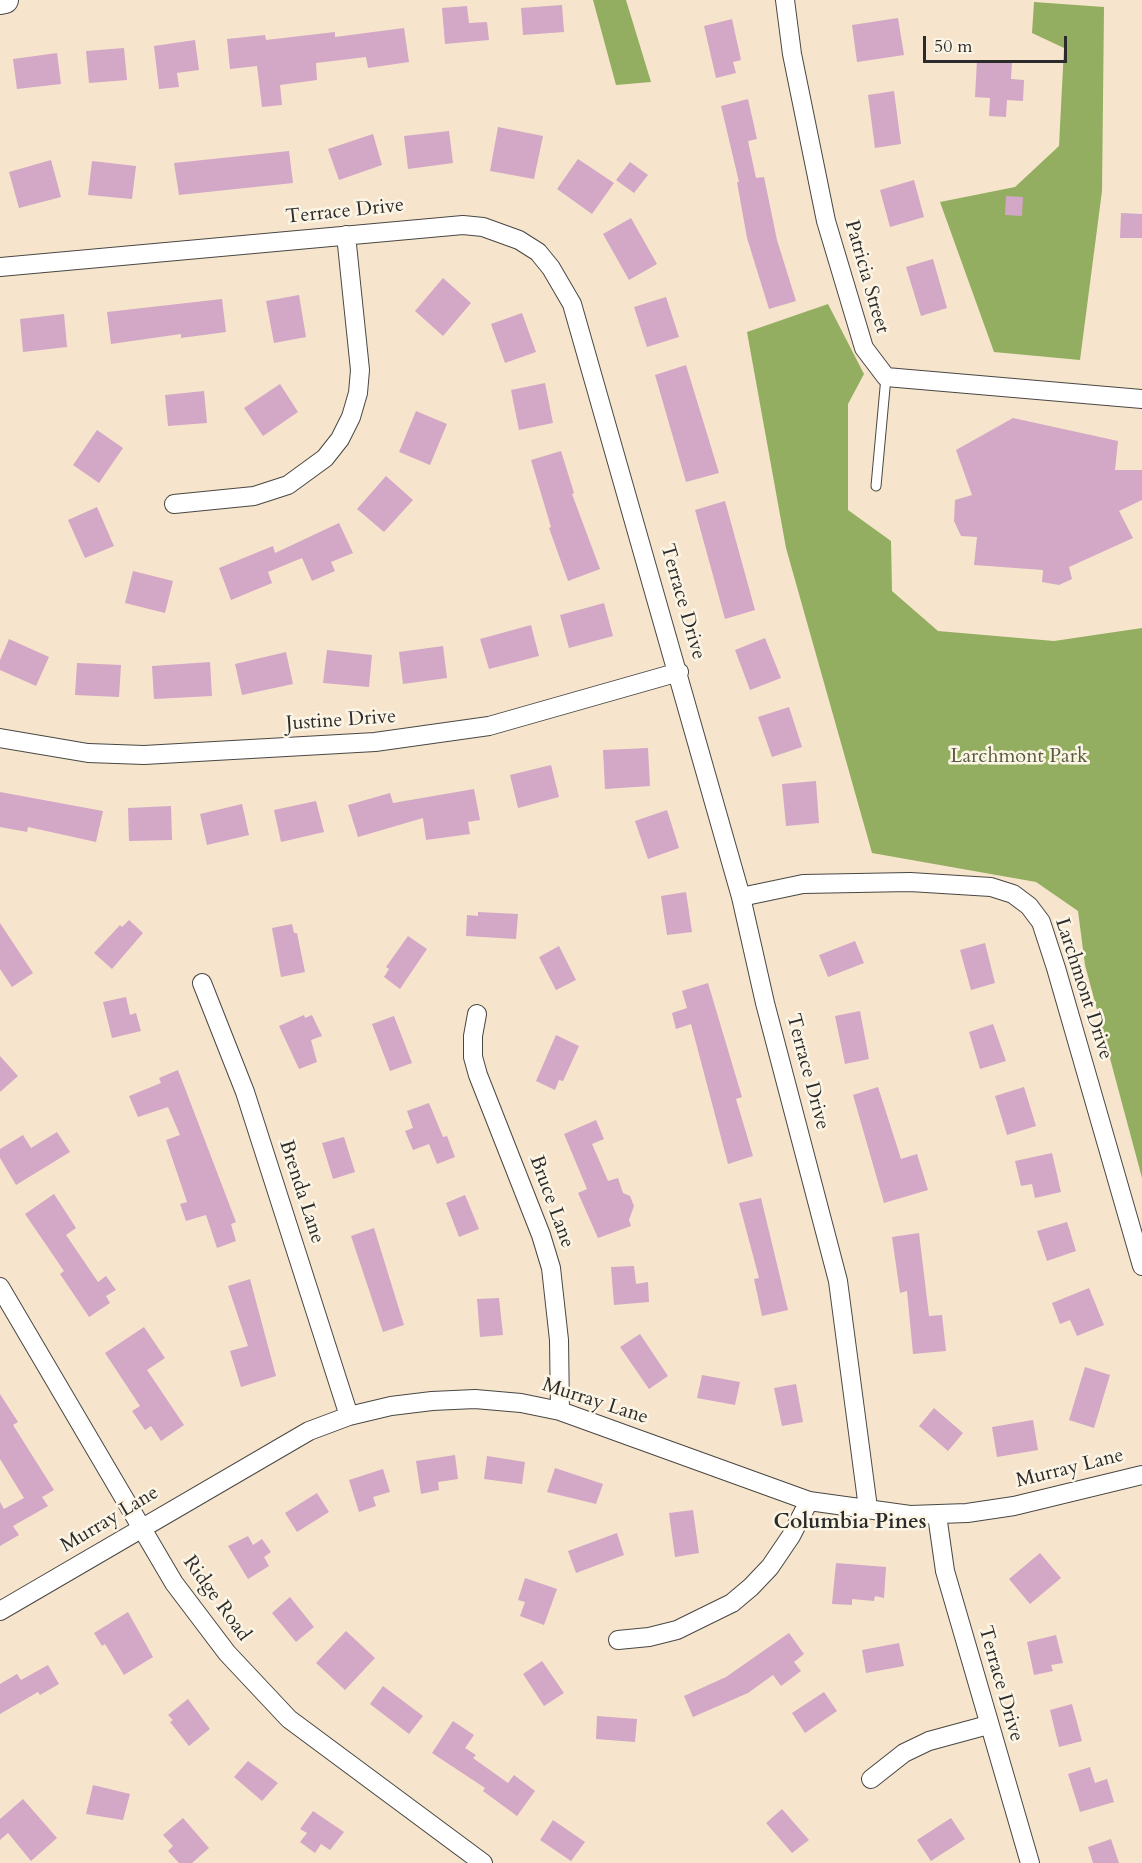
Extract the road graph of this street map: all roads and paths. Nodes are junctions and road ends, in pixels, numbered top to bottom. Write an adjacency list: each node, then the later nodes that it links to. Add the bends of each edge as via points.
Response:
1 (5, 0): 3 (main road)
2 (785, 0): 6 (street, Patricia Street, via 826,221 864,348)
3 (0, 1)
4 (346, 235): 5 (street, Terrace Drive); 9 (street, via 360,370 351,417 340,439 325,458 288,485 254,496); 10 (street, Terrace Drive, via 441,225 483,227 519,240 538,252 551,268 572,304)
5 (0, 267)
6 (886, 377): 7 (street); 8 (lane)
7 (1142, 399)
8 (876, 486)
9 (174, 504)
10 (679, 672): 11 (street, Justine Drive, via 489,726 375,742 144,755 88,753); 12 (street, Terrace Drive)
11 (0, 738)
12 (741, 897): 15 (street, Larchmont Drive, via 803,884 910,882 991,887 1013,894 1029,906 1041,922 1056,968); 21 (street, Terrace Drive, via 838,1281)
13 (202, 983): 18 (street, Brenda Lane, via 245,1092)
14 (477, 1014): 17 (street, Bruce Lane, via 473,1058 542,1235 551,1268 559,1340)
15 (1142, 1266)
16 (0, 1287): 23 (street, Ridge Road)
17 (560, 1411): 18 (street, Murray Lane, via 476,1399 411,1403); 20 (street, Murray Lane)
18 (349, 1416): 23 (street, Murray Lane, via 280,1446)
19 (1142, 1475): 22 (street, Murray Lane, via 1014,1506)
20 (809, 1501): 21 (street, Murray Lane); 25 (street, via 770,1567 732,1603 677,1630)
21 (868, 1508): 22 (street, Murray Lane)
22 (937, 1515): 26 (street, Terrace Drive, via 945,1571)
23 (141, 1528): 24 (street, Murray Lane); 28 (street, Ridge Road, via 206,1628 290,1719)
24 (0, 1611)
25 (618, 1640)
26 (988, 1725): 27 (street, via 929,1741 904,1753); 29 (street, Terrace Drive)
27 (871, 1779)
28 (483, 1863)
29 (1030, 1863)

